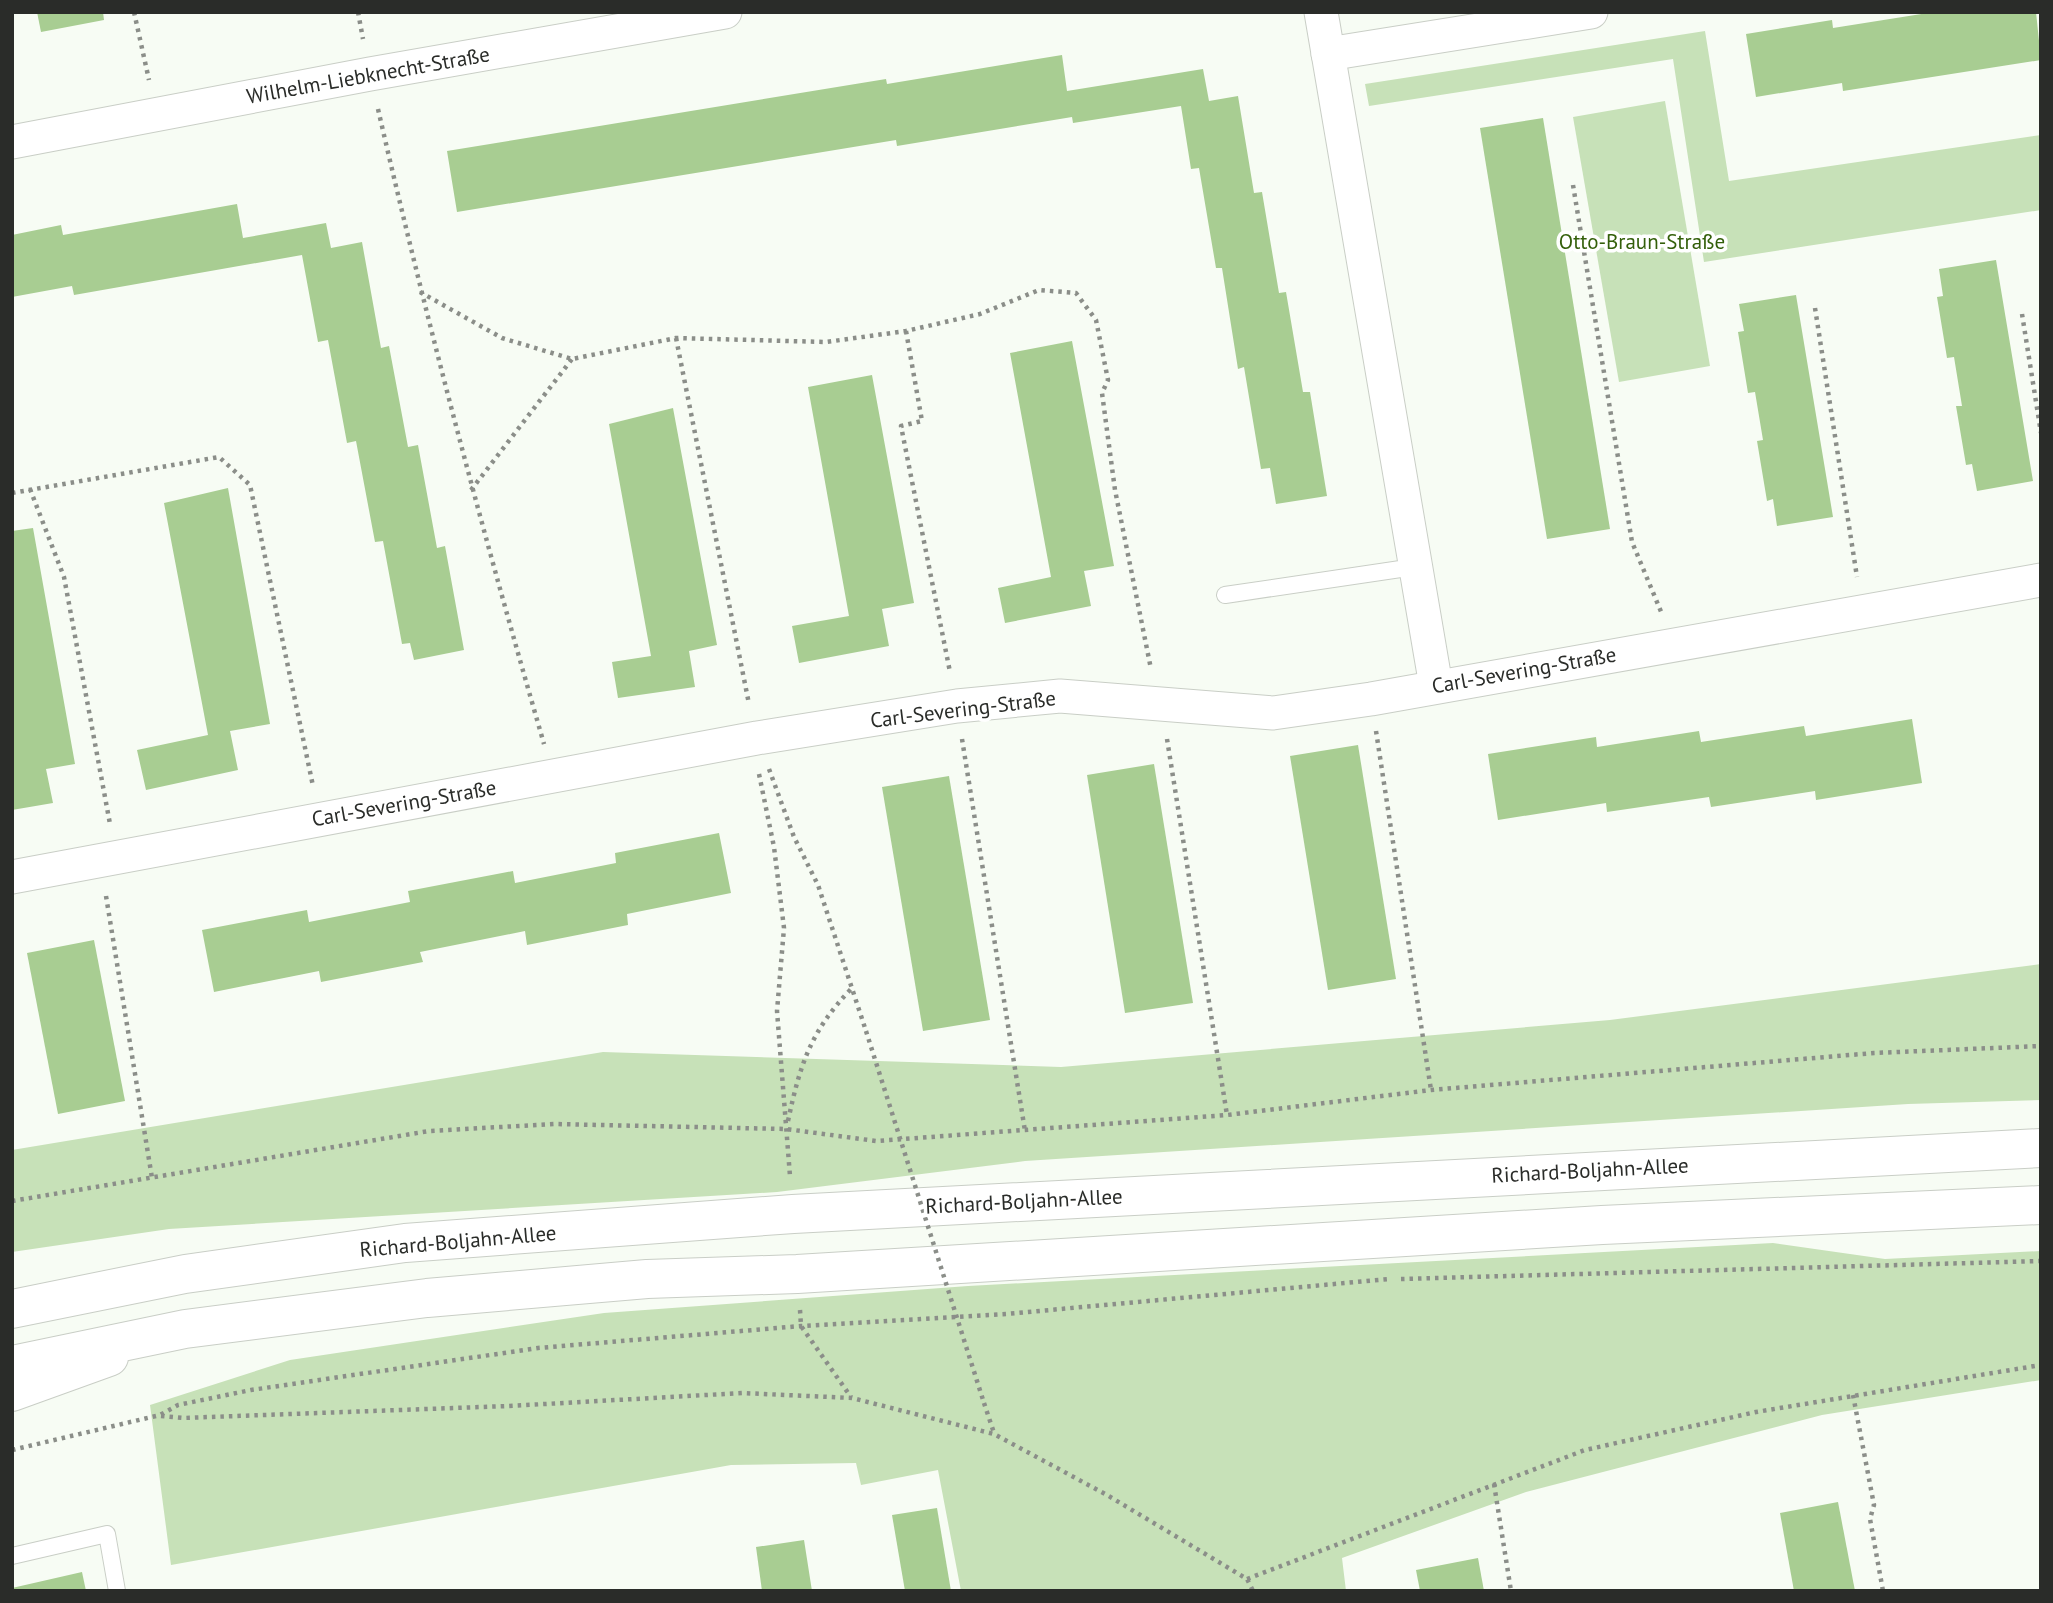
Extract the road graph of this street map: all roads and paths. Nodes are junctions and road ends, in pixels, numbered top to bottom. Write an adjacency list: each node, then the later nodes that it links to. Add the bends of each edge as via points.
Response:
1 (135, 12): 8 (path)
2 (358, 12): 7 (path)
3 (725, 12): 7 (street, Wilhelm-Liebknecht-Straße)
4 (1321, 12): 6 (street)
5 (1591, 12): 6 (street)
6 (1328, 54): 21 (street)
7 (370, 74): 8 (street, Wilhelm-Liebknecht-Straße); 11 (path)
8 (156, 114): 9 (street, Wilhelm-Liebknecht-Straße)
9 (12, 142)
10 (1573, 185): 25 (path, via 1632,541)
11 (420, 292): 16 (path, via 502,338); 19 (path)
12 (1815, 308): 24 (path)
13 (2022, 314): 17 (path)
14 (906, 331): 15 (path, via 826,342); 28 (path, via 980,314 1039,290 1076,293 1096,320 1108,380 1102,393 1115,490); 29 (path, via 922,421 901,426)
15 (676, 338): 16 (path); 30 (path)
16 (572, 359): 19 (path)
17 (2041, 433)
18 (30, 489): 20 (path); 32 (path, via 219,457 250,485); 33 (path, via 64,577 111,822)
19 (471, 490): 31 (path)
20 (12, 493)
21 (1414, 567): 23 (lane); 26 (street)
22 (2041, 580): 24 (street, Carl-Severing-Straße)
23 (1225, 595)
24 (1862, 612): 25 (street, Carl-Severing-Straße)
25 (1674, 644): 26 (street, Carl-Severing-Straße)
26 (1436, 686): 27 (street, Carl-Severing-Straße)
27 (1371, 699): 28 (street, Carl-Severing-Straße, via 1273,713); 37 (path)
28 (1158, 704): 29 (street, Carl-Severing-Straße, via 1060,696); 38 (path, via 1170,748)
29 (957, 706): 30 (street, Carl-Severing-Straße); 40 (path)
30 (757, 738): 31 (street, Carl-Severing-Straße); 35 (path, via 794,837 818,886); 39 (path, via 784,928 777,1011)
31 (553, 776): 32 (street, Carl-Severing-Straße)
32 (320, 819): 33 (street, Carl-Severing-Straße)
33 (109, 859): 34 (street, Carl-Severing-Straße); 42 (path, via 106,899)
34 (12, 877)
35 (851, 989): 39 (path, via 829,1012 800,1064); 55 (path, bridge)
36 (2041, 1046): 37 (path, via 1874,1053)
37 (1431, 1090): 38 (path)
38 (1227, 1115): 40 (path)
39 (786, 1129): 40 (path, via 876,1141); 42 (path, via 554,1124 429,1131)
40 (1024, 1131)
41 (2041, 1148): 46 (main road, Richard-Boljahn-Allee, via 818,1212 433,1241 185,1274)
42 (152, 1178): 43 (path)
43 (12, 1201)
44 (2041, 1205): 48 (main road, via 647,1279 427,1298)
45 (2041, 1261): 47 (path, via 1395,1279 1006,1314)
46 (12, 1309)
47 (801, 1326): 53 (path); 54 (path, via 538,1348 251,1390 178,1405)
48 (185, 1329): 49 (main road); 51 (main road)
49 (12, 1365)
50 (2041, 1365): 52 (path)
51 (12, 1392)
52 (1853, 1395): 57 (path, via 1585,1450); 63 (path, via 1874,1506 1870,1519)
53 (852, 1398): 54 (path, via 742,1393 509,1406 183,1418); 55 (path)
54 (160, 1415): 56 (path)
55 (994, 1434): 59 (path)
56 (12, 1450)
57 (1494, 1484): 59 (path); 62 (path)
58 (12, 1556): 60 (lane, via 107,1534)
59 (1247, 1579): 61 (path)
60 (117, 1591)
61 (1253, 1591)
62 (1511, 1591)
63 (1883, 1591)

